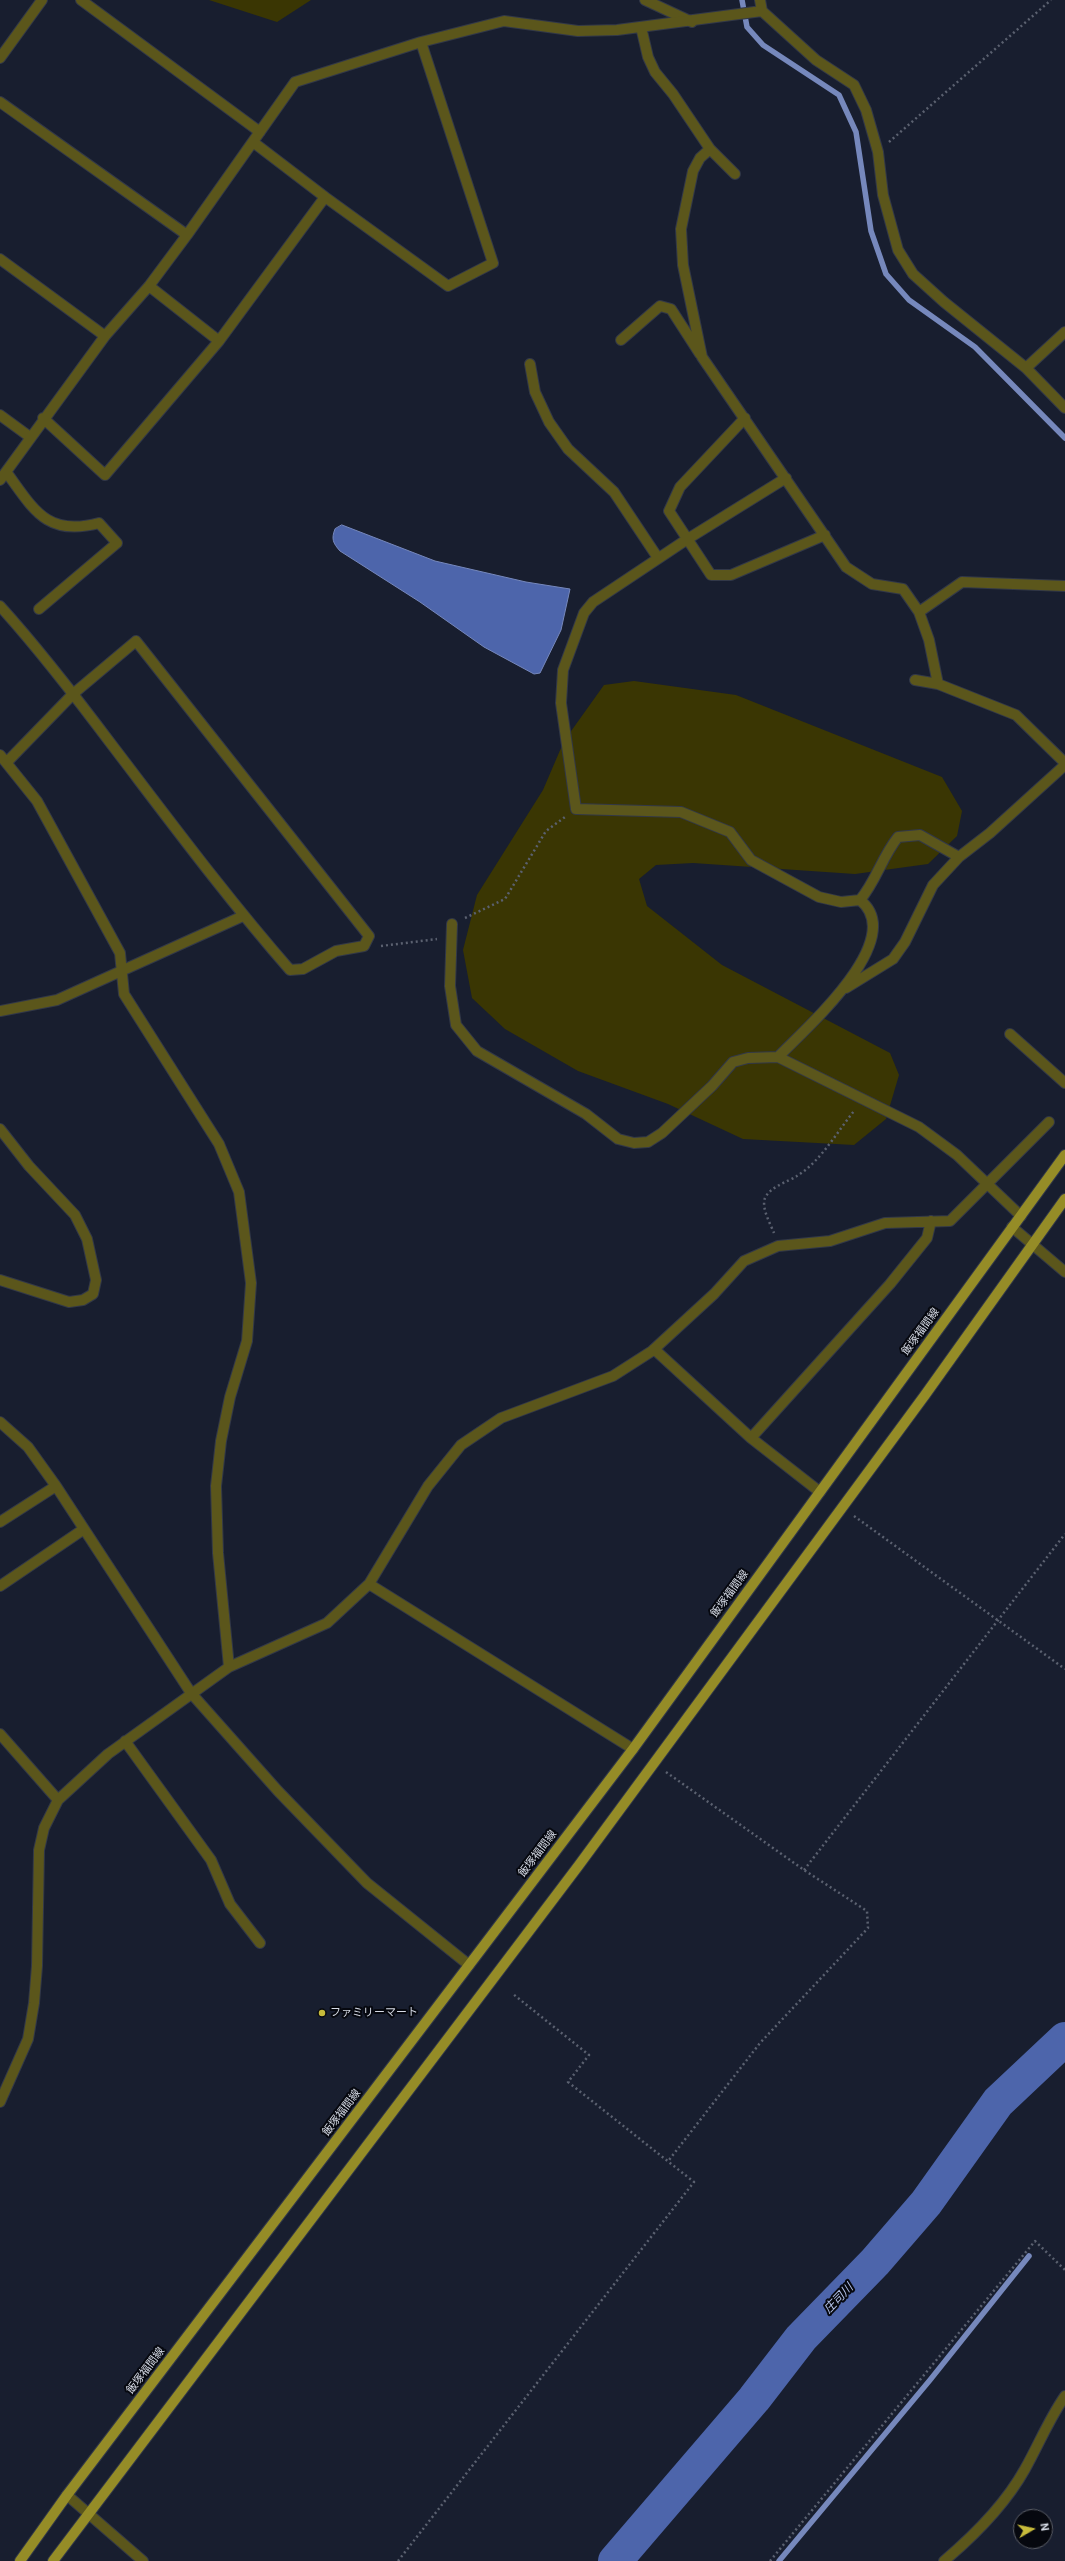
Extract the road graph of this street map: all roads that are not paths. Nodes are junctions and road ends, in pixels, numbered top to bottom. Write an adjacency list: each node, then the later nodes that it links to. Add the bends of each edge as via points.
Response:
1 (42, 0): 9 (street)
2 (81, 0): 11 (street)
3 (645, 0): 6 (street)
4 (760, 0): 5 (street)
5 (762, 11): 6 (street); 25 (street, via 816,60 854,85 866,110 878,152 883,195 898,250 913,274)
6 (692, 22): 7 (street)
7 (641, 27): 8 (street, via 578,31 504,21); 13 (street, via 648,57 655,72)
8 (421, 42): 11 (street, via 295,82); 15 (street, via 494,263 448,286)
9 (0, 58)
10 (0, 102): 16 (street)
11 (260, 132): 12 (street)
12 (253, 142): 15 (street); 16 (street)
13 (710, 149): 14 (street); 23 (street, via 700,158 694,171 681,230 683,265)
14 (736, 174)
15 (324, 197): 22 (street)
16 (187, 235): 18 (street)
17 (0, 259): 20 (street)
18 (149, 286): 20 (street); 22 (street)
19 (1065, 332): 25 (street)
20 (105, 336): 28 (street)
21 (620, 340): 23 (street, via 660,306 670,309)
22 (219, 341): 28 (street, via 105,474)
23 (702, 357): 29 (street)
24 (530, 364): 35 (street, via 536,392 549,422 568,449 614,492)
25 (1026, 368): 26 (street)
26 (1065, 408)
27 (0, 415): 30 (street)
28 (43, 418): 30 (street)
29 (745, 418): 32 (street); 34 (street, via 680,487 668,511)
30 (30, 437): 31 (street)
31 (3, 476): 38 (street, via 42,518 80,528 99,523 117,543)
32 (786, 478): 33 (street); 34 (street)
33 (825, 535): 34 (street, via 731,575 711,575); 39 (street, via 846,567 872,584 903,589)
34 (686, 540): 35 (street)
35 (658, 558): 46 (street, via 593,602 584,612 563,670 561,703 576,809 681,812 730,832 751,860 819,897 841,902)
36 (1065, 586): 39 (street, via 962,582)
37 (0, 606): 42 (street, via 31,639)
38 (40, 609)
39 (919, 612): 41 (street, via 929,640)
40 (915, 680): 41 (street)
41 (938, 684): 44 (street, via 1016,715)
42 (73, 694): 43 (street); 47 (street); 47 (street, via 136,641 369,936 364,946 336,951 303,969 290,970)
43 (3, 758): 49 (street, via 37,801 120,952)
44 (1065, 764): 45 (street)
45 (959, 857): 46 (street, via 920,835 898,837 886,852 873,885); 50 (street, via 933,885 905,942 893,959)
46 (860, 900): 50 (street, via 868,907 873,920 873,935 858,967)
47 (243, 916): 49 (street)
48 (452, 924): 53 (street, via 450,986 456,1026 477,1051 586,1114 618,1139 634,1143 648,1142 662,1133 712,1086 733,1062 748,1058)
49 (121, 973): 51 (street, via 57,1000); 75 (street, via 124,994 219,1144 239,1192 247,1237 251,1283 247,1341 230,1397 221,1441 216,1486 218,1553)
50 (842, 990): 53 (street)
51 (0, 1011)
52 (1010, 1034): 54 (street)
53 (778, 1057): 58 (street, via 919,1127 957,1155)
54 (1065, 1083)
55 (1049, 1122): 58 (street)
56 (0, 1129): 65 (street, via 29,1166 75,1214 87,1239 96,1280 93,1294 83,1300 69,1302)
57 (1065, 1155): 60 (main road, 飯塚福間線)
58 (989, 1184): 60 (street); 61 (street, via 950,1220)
59 (1065, 1199): 63 (main road)
60 (1021, 1216): 62 (main road, 飯塚福間線)
61 (931, 1221): 66 (street, via 885,1223 830,1241 778,1246 744,1261 714,1294); 68 (street, via 927,1238 890,1284)
62 (1012, 1227): 63 (street); 70 (main road, 飯塚福間線)
63 (1033, 1245): 64 (street); 86 (main road, via 488,1987)
64 (1065, 1272)
65 (0, 1280)
66 (654, 1349): 68 (street); 73 (street, via 613,1376 501,1418 461,1445 428,1486)
67 (0, 1422): 69 (street, via 28,1446)
68 (751, 1438): 70 (street)
69 (56, 1486): 71 (street); 72 (street)
70 (820, 1492): 79 (main road, 飯塚福間線)
71 (0, 1522)
72 (84, 1529): 74 (street); 76 (street)
73 (369, 1584): 75 (street, via 327,1623); 79 (street)
74 (0, 1586)
75 (229, 1667): 76 (street)
76 (191, 1693): 78 (street); 82 (street, via 278,1792 367,1883)
77 (0, 1734): 80 (street)
78 (125, 1741): 80 (street); 81 (street, via 211,1860 230,1904)
79 (633, 1749): 82 (main road, 飯塚福間線)
80 (58, 1800): 83 (street, via 44,1828 39,1850 36,1899 37,1966 29,2032)
81 (260, 1943)
82 (469, 1965): 85 (main road, 飯塚福間線)
83 (0, 2102)
84 (1065, 2396): 90 (street, via 1051,2416 1025,2469 1000,2507)
85 (66, 2495): 86 (street); 87 (main road, 飯塚福間線)
86 (87, 2513): 88 (main road); 89 (street)
87 (20, 2561)
88 (53, 2561)
89 (143, 2561)
90 (944, 2561)

